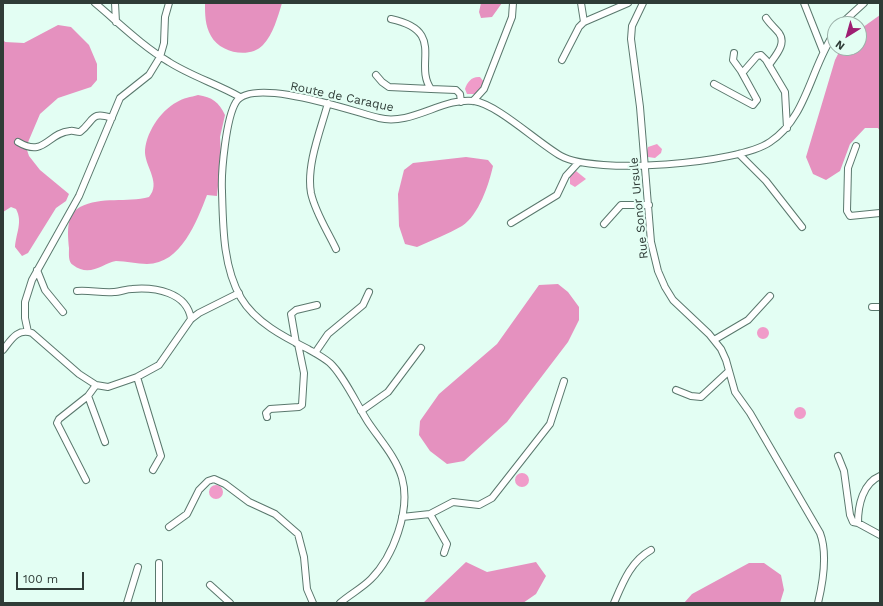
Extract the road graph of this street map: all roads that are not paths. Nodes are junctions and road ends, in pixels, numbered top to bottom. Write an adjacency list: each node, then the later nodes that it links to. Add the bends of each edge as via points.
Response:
1 (95, 3): 13 (street)
2 (115, 3): 13 (street)
3 (169, 3): 18 (street)
4 (513, 3): 26 (street, via 512,17 484,89)
5 (581, 3): 14 (street)
6 (628, 3): 14 (street)
7 (643, 3): 35 (street, Rue Sonor Ursule, via 634,20 631,38)
8 (804, 3): 16 (street)
9 (864, 3): 10 (street)
10 (850, 16)
11 (766, 18): 20 (street, via 779,32 782,40 779,51)
12 (391, 19): 24 (street, via 406,23 424,40 427,82)
13 (116, 22): 18 (street)
14 (584, 22): 19 (street)
15 (827, 44): 16 (street, Route de Caraque)
16 (823, 50): 30 (street, Route de Caraque)
17 (734, 53): 21 (street, via 733,60)
18 (160, 57): 25 (street); 29 (street, via 149,75 120,98)
19 (562, 60)
20 (769, 65): 21 (street, via 761,55); 30 (street, via 785,92)
21 (741, 72): 23 (street, via 757,100 753,106)
22 (376, 75): 24 (street, via 389,87)
23 (714, 84)
24 (431, 89): 27 (street, via 456,90 460,94)
25 (240, 97): 28 (street, Route de Caraque, via 266,93); 45 (street, via 230,116 222,182 229,271)
26 (473, 101): 27 (street, Route de Caraque); 34 (street, Route de Caraque, via 500,112 558,154)
27 (461, 102): 28 (street, Route de Caraque, via 390,120)
28 (328, 103): 41 (street, via 316,141 310,186 313,200)
29 (112, 118): 31 (street, via 96,115 80,132 70,130 36,148); 42 (street, via 79,196)
30 (787, 128): 33 (street, Route de Caraque, via 762,147)
31 (18, 142)
32 (856, 146): 37 (street, via 848,168 847,211 850,216)
33 (739, 154): 35 (street, Route de Caraque); 40 (street, via 766,181)
34 (578, 163): 35 (street, Route de Caraque); 38 (street, via 566,176 557,195)
35 (645, 167): 36 (street, Rue Sonor Ursule)
36 (649, 206): 39 (street, via 621,205); 53 (street, Rue Sonor Ursule, via 652,248 661,280 673,300)
37 (880, 213)
38 (511, 223)
39 (604, 224)
40 (802, 227)
41 (336, 249)
42 (37, 270): 50 (street, via 45,290); 52 (street, via 26,298 25,318)
43 (77, 291): 51 (street, via 115,292 141,288 158,291 180,298 189,309)
44 (369, 292): 57 (street, via 362,305 328,334)
45 (239, 293): 51 (street); 54 (street, via 248,307 268,325)
46 (770, 296): 53 (street, via 748,320)
47 (316, 305): 54 (street, via 292,312)
48 (872, 307): 49 (street)
49 (880, 307)
50 (63, 312)
51 (191, 319): 59 (street, via 159,365)
52 (28, 332): 56 (street, via 19,332); 61 (street)
53 (714, 340): 58 (street, Rue Sonor Ursule, via 724,355)
54 (297, 344): 57 (street); 65 (street, via 304,373 302,405 270,409 266,413)
55 (421, 348): 64 (street, via 388,392)
56 (3, 350)
57 (315, 353): 64 (street, via 335,368)
58 (729, 371): 62 (street, via 701,397); 87 (street, Rue Sonor Ursule, via 735,392 750,413 820,533 824,552)
59 (137, 377): 61 (street, via 108,387); 68 (street, via 161,456)
60 (564, 381): 71 (street, via 550,424 492,498 479,505 453,502)
61 (96, 385): 63 (street)
62 (676, 390)
63 (88, 396): 66 (street); 70 (street, via 57,423)
64 (361, 411): 72 (street, via 394,460 402,477)
65 (267, 417)
66 (105, 442)
67 (838, 456): 73 (street, via 844,471 850,515 854,522)
68 (153, 470)
69 (880, 476): 73 (street, via 864,490)
70 (86, 480)
71 (430, 514): 72 (street); 77 (street, via 447,544)
72 (402, 517): 85 (street, via 396,539 379,569 368,582)
73 (858, 523): 75 (street)
74 (169, 527): 84 (street, via 187,514 199,490 208,481 214,479 225,484 249,502 276,514 298,534 304,557 307,589)
75 (880, 535)
76 (651, 550): 86 (street, via 632,566)
77 (444, 553)
78 (159, 563): 82 (street)
79 (138, 568): 81 (street)
80 (210, 585): 83 (street)
81 (127, 603)
82 (159, 603)
83 (230, 603)
84 (313, 603)
85 (340, 603)
86 (614, 603)
87 (818, 603)

